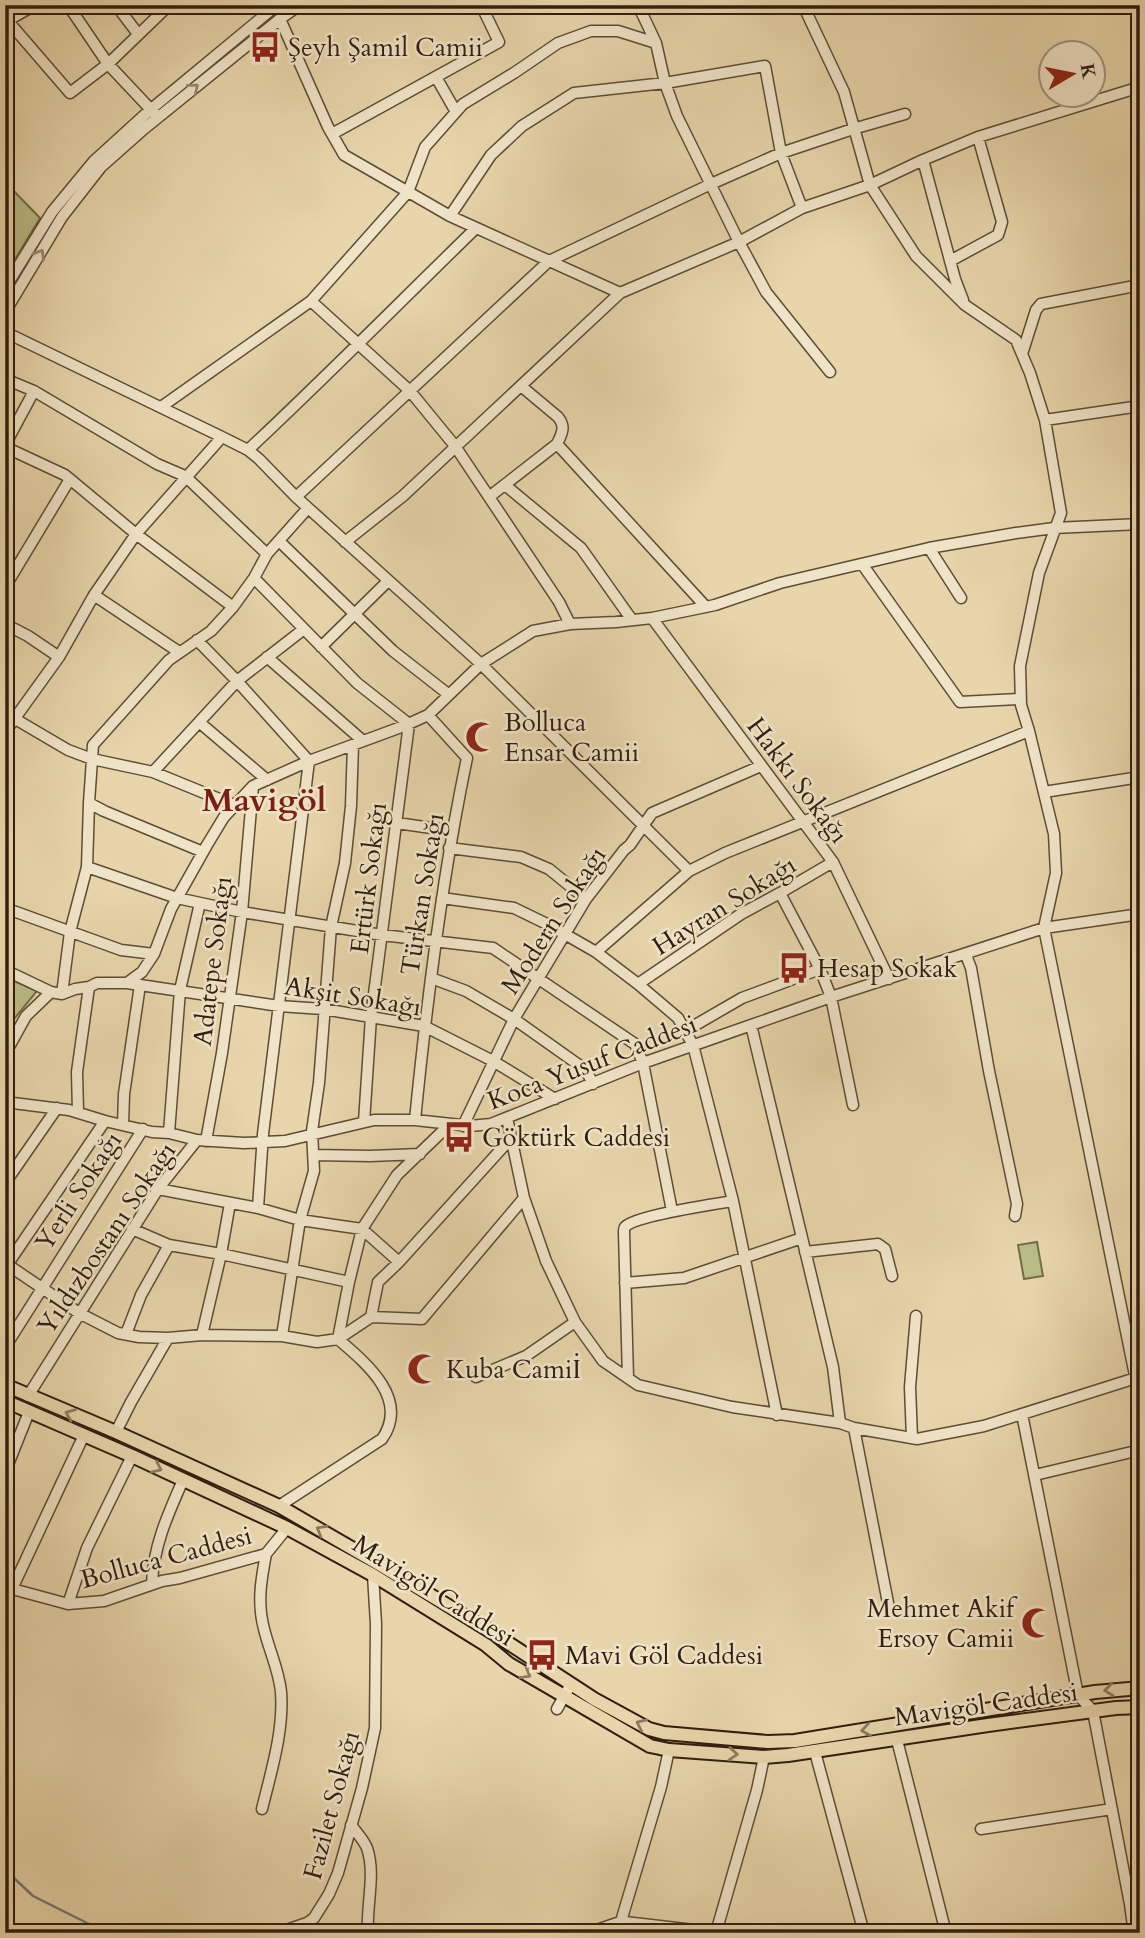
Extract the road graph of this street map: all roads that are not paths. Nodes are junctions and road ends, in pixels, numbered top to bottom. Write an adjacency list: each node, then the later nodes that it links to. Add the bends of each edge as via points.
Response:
1 (35, 5): 11 (street)
2 (68, 5): 14 (street)
3 (116, 5): 12 (street)
4 (277, 5): 19 (street)
5 (300, 5): 10 (street)
6 (481, 5): 15 (street, via 499,42)
7 (638, 5): 13 (street)
8 (803, 5): 21 (street, via 844,92)
9 (163, 8): 12 (street)
10 (280, 19): 19 (street, one-way to 10); 22 (street)
11 (6, 21): 14 (street, via 70,93)
12 (138, 34): 14 (street)
13 (656, 43): 16 (street); 18 (street, via 618,31 591,31 558,43)
14 (108, 64): 19 (street)
15 (436, 77): 18 (street); 22 (street)
16 (665, 83): 24 (street, via 765,66); 26 (street); 30 (street, via 574,93 523,126 491,155)
17 (1140, 88): 23 (street)
18 (456, 112): 28 (street, via 425,147)
19 (154, 113): 36 (street, via 94,161 72,185); 40 (street, one-way to 19, via 62,217 101,167)
20 (905, 114): 21 (street)
21 (853, 129): 24 (street); 27 (street)
22 (332, 134): 28 (street, via 344,155)
23 (978, 137): 25 (street); 34 (street, via 1002,222 998,235)
24 (780, 153): 26 (street); 29 (street)
25 (923, 160): 27 (street); 34 (street)
26 (711, 184): 32 (street); 33 (street)
27 (870, 185): 29 (street); 39 (street, via 916,256)
28 (408, 192): 30 (street); 38 (street)
29 (802, 208): 32 (street)
30 (450, 216): 31 (street)
31 (476, 228): 33 (street); 42 (street)
32 (739, 242): 37 (street); 44 (street, via 766,292)
33 (549, 261): 37 (street); 48 (street)
34 (950, 261): 39 (street)
35 (1140, 285): 43 (street, via 1041,304)
36 (5, 288)
37 (620, 293): 46 (street)
38 (311, 301): 42 (street); 50 (street)
39 (965, 305): 43 (street, via 1016,340)
40 (5, 312)
41 (5, 331): 50 (street)
42 (358, 343): 48 (street); 56 (street)
43 (1022, 355): 51 (street)
44 (830, 372)
45 (5, 379): 47 (street)
46 (520, 386): 53 (street, via 562,422 564,429); 55 (street)
47 (34, 391): 54 (street); 57 (street)
48 (410, 391): 55 (street); 60 (street)
49 (1140, 406): 51 (street)
50 (161, 407): 52 (street)
51 (1045, 420): 64 (street, via 1061,513)
52 (222, 437): 56 (street); 57 (street)
53 (557, 444): 59 (street); 77 (street)
54 (5, 446): 58 (street)
55 (456, 446): 61 (street); 67 (street)
56 (248, 450): 60 (street)
57 (185, 476): 65 (street); 69 (street)
58 (70, 479): 65 (street); 73 (street)
59 (505, 485): 61 (street); 80 (street, via 581,548)
60 (296, 497): 62 (street)
61 (489, 497): 82 (street)
62 (308, 508): 66 (street); 67 (street)
63 (1140, 524): 64 (street)
64 (1054, 528): 68 (street); 92 (street, via 1039,573 1020,666)
65 (136, 534): 74 (street); 76 (street)
66 (279, 541): 69 (street); 78 (street)
67 (345, 542): 72 (street)
68 (929, 548): 70 (street); 75 (street)
69 (267, 554): 71 (street)
70 (862, 564): 77 (street); 92 (street, via 960,702)
71 (254, 578): 76 (street); 83 (street)
72 (388, 581): 78 (street); 89 (street)
73 (5, 587)
74 (94, 595): 86 (street); 87 (street)
75 (961, 598)
76 (233, 607): 84 (street)
77 (706, 607): 79 (street)
78 (355, 615): 85 (street); 91 (street)
79 (652, 618): 80 (street); 102 (street, Hakkı Sokağı)
80 (632, 620): 82 (street)
81 (5, 624): 87 (street)
82 (570, 624): 89 (street, via 533,631)
83 (304, 629): 85 (street); 88 (street)
84 (197, 640): 86 (street); 90 (street)
85 (321, 647): 96 (street, via 357,683)
86 (179, 652): 100 (street, via 93,745)
87 (59, 657): 94 (street)
88 (267, 657): 90 (street); 99 (street)
89 (481, 664): 91 (street); 112 (street)
90 (237, 681): 95 (street); 101 (street)
91 (448, 694): 93 (street)
92 (1020, 698): 97 (street)
93 (429, 715): 96 (street); 113 (street, Türkan Sokağı, via 467,758)
94 (10, 716): 98 (street); 100 (street)
95 (199, 722): 103 (street); 105 (street)
96 (409, 723): 99 (street); 111 (street, Ertürk Sokağı)
97 (1029, 731): 107 (street); 110 (street)
98 (5, 732)
99 (358, 743): 101 (street); 128 (street, via 345,863)
100 (92, 759): 103 (street); 108 (street)
101 (309, 761): 105 (street); 127 (street)
102 (761, 766): 110 (street, Hakkı Sokağı); 112 (street, Modern Sokağı, via 652,813)
103 (153, 772): 109 (street)
104 (1140, 777): 107 (street)
105 (267, 780): 106 (street)
106 (253, 786): 109 (street); 125 (street, Adatepe Sokağı)
107 (1044, 792): 129 (street, via 1054,834 1056,873)
108 (89, 803): 115 (street); 117 (street)
109 (234, 805): 115 (street)
110 (805, 821): 116 (street, Hakkı Sokağı); 118 (street)
111 (397, 823): 113 (street); 132 (street, Ertürk Sokağı)
112 (643, 827): 118 (street); 122 (street, Modern Sokağı)
113 (452, 831): 114 (street, Türkan Sokağı)
114 (449, 848): 121 (street, Türkan Sokağı); 122 (street, via 521,857 549,869)
115 (203, 852): 120 (street)
116 (833, 862): 119 (street, Hayran Sokağı); 141 (street, Hakkı Sokağı)
117 (87, 867): 120 (street); 130 (street)
118 (688, 871): 134 (street)
119 (780, 893): 137 (street); 143 (street, Hayran Sokağı)
120 (177, 898): 123 (street); 135 (street)
121 (442, 898): 131 (street, via 514,908); 133 (street, Türkan Sokağı)
122 (586, 899): 131 (street, Modern Sokağı)
123 (200, 903): 125 (street); 146 (street)
124 (5, 908): 130 (street)
125 (242, 912): 127 (street); 149 (street, Adatepe Sokağı)
126 (1140, 914): 129 (street, Koca Yusuf Caddesi)
127 (290, 920): 128 (street); 150 (street)
128 (331, 927): 132 (street); 151 (street)
129 (1044, 928): 136 (street, Koca Yusuf Caddesi); 217 (street)
130 (70, 932): 135 (street, via 121,950); 147 (street)
131 (564, 933): 134 (street); 140 (street, Modern Sokağı)
132 (382, 935): 133 (street); 152 (street, Ertürk Sokağı)
133 (436, 942): 139 (street, Türkan Sokağı); 140 (street, via 493,948)
134 (596, 953): 143 (street)
135 (154, 954): 142 (street)
136 (966, 955): 141 (street, Koca Yusuf Caddesi); 189 (street, via 1017,1204)
137 (820, 969): 148 (street); 156 (street, via 742,998)
138 (5, 970): 147 (street)
139 (431, 978): 153 (street, via 466,991); 155 (street, Türkan Sokağı)
140 (538, 978): 153 (street, Modern Sokağı); 160 (street, via 633,1042)
141 (889, 979): 148 (street, Koca Yusuf Caddesi)
142 (127, 983): 144 (street, Akşit Sokağı); 145 (street, Akşit Sokağı)
143 (638, 984): 156 (street, via 678,1018)
144 (140, 985): 146 (street, Akşit Sokağı); 171 (street)
145 (89, 987): 147 (street, Akşit Sokağı); 166 (street, via 77,1072)
146 (180, 990): 149 (street, Akşit Sokağı); 175 (street)
147 (56, 993): 158 (street, via 26,1016)
148 (831, 996): 154 (street, Koca Yusuf Caddesi); 164 (street)
149 (229, 998): 150 (street, Akşit Sokağı); 177 (street, Adatepe Sokağı)
150 (279, 1006): 151 (street, Akşit Sokağı); 179 (street)
151 (323, 1009): 152 (street, Akşit Sokağı); 176 (street)
152 (371, 1017): 155 (street, Akşit Sokağı); 170 (street, Ertürk Sokağı)
153 (514, 1019): 159 (street, Modern Sokağı); 161 (street, via 586,1070)
154 (751, 1025): 157 (street, Koca Yusuf Caddesi); 193 (street)
155 (424, 1026): 159 (street, Akşit Sokağı); 168 (street, Türkan Sokağı)
156 (685, 1031): 157 (street)
157 (693, 1045): 160 (street, Koca Yusuf Caddesi); 185 (street)
158 (5, 1054)
159 (493, 1061): 162 (street, Akşit Sokağı); 173 (street, Modern Sokağı)
160 (643, 1063): 161 (street, Koca Yusuf Caddesi); 188 (street)
161 (593, 1084): 162 (street, Koca Yusuf Caddesi)
162 (555, 1098): 167 (street, Koca Yusuf Caddesi)
163 (6, 1103): 165 (street, Koca Yusuf Caddesi)
164 (853, 1105)
165 (57, 1108): 166 (street, Koca Yusuf Caddesi); 182 (street)
166 (78, 1112): 169 (street, Koca Yusuf Caddesi)
167 (508, 1118): 173 (street, Koca Yusuf Caddesi); 178 (street)
168 (415, 1120): 170 (street, Koca Yusuf Caddesi); 172 (street, Koca Yusuf Caddesi)
169 (105, 1121): 171 (street, Koca Yusuf Caddesi); 199 (street)
170 (364, 1122): 176 (street, Koca Yusuf Caddesi)
171 (123, 1125): 174 (street, Koca Yusuf Caddesi)
172 (449, 1125): 173 (street, Koca Yusuf Caddesi); 180 (street)
173 (463, 1126)
174 (143, 1129): 175 (street, Koca Yusuf Caddesi); 204 (street, Yerli Sokağı)
175 (169, 1133): 177 (street, Koca Yusuf Caddesi)
176 (312, 1135): 179 (street, Koca Yusuf Caddesi); 181 (street)
177 (202, 1140): 179 (street, Koca Yusuf Caddesi); 183 (street, Yıldızbostanı Sokağı)
178 (512, 1141): 184 (street); 198 (street)
179 (262, 1142): 187 (street)
180 (419, 1154): 181 (street); 192 (street, via 397,1175)
181 (313, 1155): 190 (street, via 314,1171)
182 (5, 1182)
183 (158, 1189): 186 (street); 191 (street, Yıldızbostanı Sokağı)
184 (524, 1198): 207 (street, via 422,1319); 208 (street, via 546,1261)
185 (733, 1200): 188 (street); 197 (street)
186 (230, 1203): 187 (street); 196 (street)
187 (258, 1208): 190 (street)
188 (673, 1211): 203 (street, via 625,1227)
189 (1014, 1216)
190 (300, 1220): 192 (street); 200 (street)
191 (132, 1229): 194 (street); 205 (street, Yıldızbostanı Sokağı)
192 (362, 1229): 198 (street); 202 (street)
193 (802, 1238): 195 (street); 197 (street)
194 (169, 1245): 196 (street); 209 (street, via 141,1295)
195 (805, 1252): 201 (street, via 878,1244 886,1249); 225 (street, via 833,1367)
196 (221, 1254): 200 (street); 210 (street)
197 (745, 1259): 203 (street, via 684,1278); 224 (street)
198 (399, 1262): 207 (street, via 378,1282)
199 (6, 1265): 204 (street)
200 (292, 1269): 202 (street); 211 (street)
201 (892, 1276)
202 (349, 1282): 213 (street)
203 (625, 1283): 216 (street)
204 (41, 1287): 205 (street); 214 (street, Yerli Sokağı)
205 (79, 1313): 209 (street); 219 (street, Yıldızbostanı Sokağı)
206 (916, 1316): 229 (street, via 910,1387)
207 (371, 1317): 213 (street)
208 (575, 1322): 215 (street, via 526,1356); 216 (street, via 603,1361)
209 (126, 1335): 212 (street)
210 (202, 1335): 211 (street); 212 (street)
211 (282, 1336): 213 (street, via 317,1342)
212 (168, 1338): 227 (street)
213 (338, 1339): 236 (street, via 366,1363 387,1390 388,1429 383,1439)
214 (5, 1347)
215 (476, 1377)
216 (628, 1378): 224 (street, via 638,1385)
217 (1138, 1378): 220 (street); 223 (street)
218 (5, 1385): 219 (main road, Mavigöl Caddesi)
219 (28, 1396): 227 (main road, Mavigöl Caddesi, one-way to 219)
220 (1140, 1400)
221 (5, 1401): 222 (main road, Mavigöl Caddesi)
222 (29, 1412): 228 (main road, Mavigöl Caddesi); 231 (street)
223 (1022, 1414): 229 (street, via 984,1426); 234 (street)
224 (777, 1415): 225 (street)
225 (840, 1423): 226 (street)
226 (854, 1428): 229 (street); 243 (street)
227 (116, 1432): 236 (main road, Mavigöl Caddesi)
228 (84, 1435): 232 (main road, Mavigöl Caddesi); 241 (street)
229 (912, 1438)
230 (1140, 1450): 234 (street)
231 (9, 1454): 233 (street)
232 (132, 1456): 235 (main road, Mavigöl Caddesi, one-way to 235); 242 (street, via 86,1548)
233 (5, 1472)
234 (1035, 1475): 246 (street)
235 (183, 1480): 237 (main road, Mavigöl Caddesi); 240 (street, via 157,1545)
236 (279, 1506): 244 (main road, Mavigöl Caddesi, one-way to 236)
237 (287, 1528): 238 (street, Bolluca Caddesi); 239 (main road, Mavigöl Caddesi)
238 (266, 1554): 240 (street, Bolluca Caddesi); 255 (street, via 260,1602 282,1705)
239 (373, 1575): 247 (main road, Mavigöl Caddesi, one-way to 247); 257 (street, Fazilet Sokağı, via 375,1728)
240 (152, 1584): 242 (street, Bolluca Caddesi, via 104,1601)
241 (8, 1588): 242 (street, Bolluca Caddesi)
242 (68, 1604)
243 (889, 1608)
244 (571, 1684): 246 (main road, Mavigöl Caddesi, one-way to 244, via 768,1742 649,1729); 247 (street)
245 (1140, 1688): 246 (main road, Mavigöl Caddesi, one-way to 246)
246 (1078, 1695): 250 (street)
247 (564, 1697): 249 (street); 252 (main road, Mavigöl Caddesi, via 641,1742)
248 (1140, 1707): 250 (main road, Mavigöl Caddesi)
249 (557, 1709)
250 (1093, 1711): 251 (main road, Mavigöl Caddesi); 256 (street)
251 (897, 1740): 253 (main road, Mavigöl Caddesi); 264 (street)
252 (669, 1751): 254 (main road, Mavigöl Caddesi, one-way to 254); 259 (street)
253 (815, 1752): 254 (main road, Mavigöl Caddesi); 263 (street)
254 (764, 1756): 259 (street, via 716,1930)
255 (262, 1809)
256 (1112, 1809): 258 (street); 265 (street)
257 (351, 1825): 260 (street, Fazilet Sokağı, via 330,1895 314,1918); 261 (street, via 369,1859)
258 (981, 1829)
259 (623, 1921): 262 (street)
260 (278, 1933)
261 (368, 1933)
262 (588, 1933)
263 (864, 1933)
264 (946, 1933)
265 (1134, 1933)

